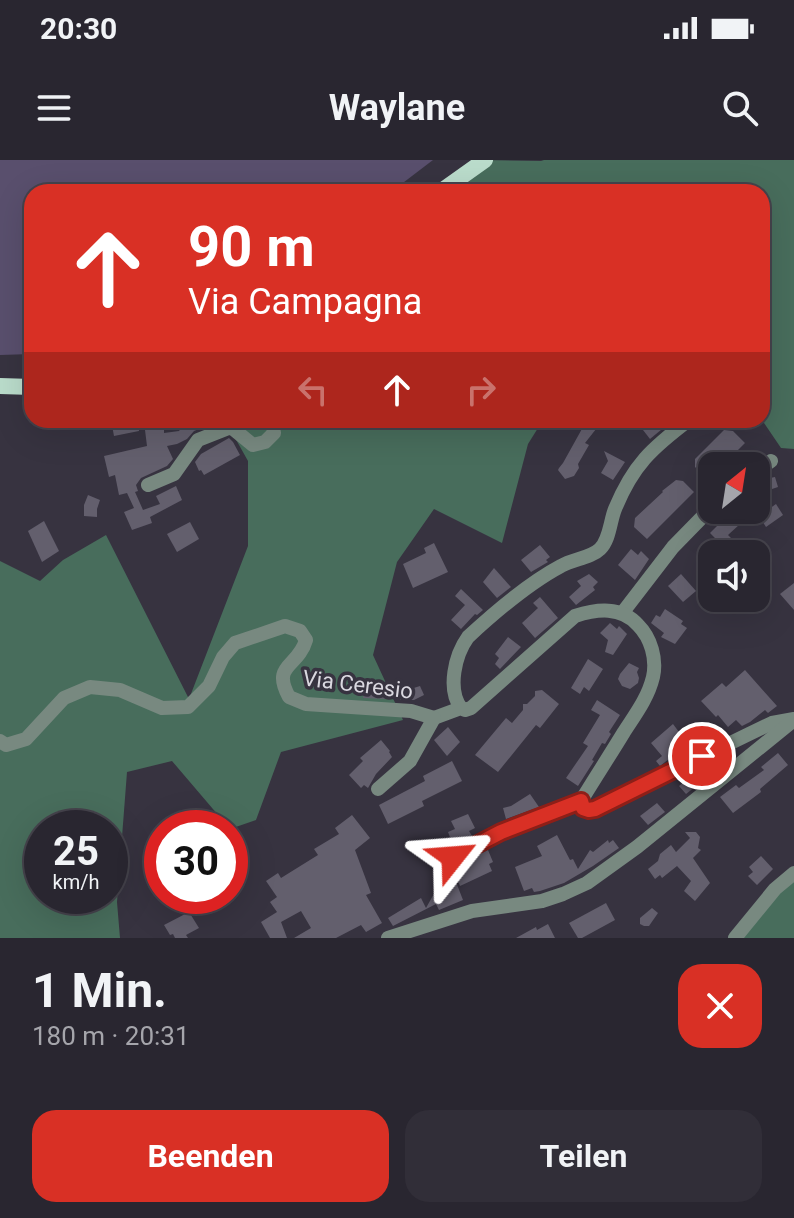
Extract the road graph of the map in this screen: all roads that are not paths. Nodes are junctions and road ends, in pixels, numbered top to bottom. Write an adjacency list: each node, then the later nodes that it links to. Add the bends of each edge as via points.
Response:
1 (485, 160): 2 (main road)
2 (451, 184)
3 (0, 386): 4 (main road)
4 (24, 387)
5 (228, 428): 9 (street, via 198,440 174,474)
6 (232, 428): 7 (street, via 253,445 265,442)
7 (273, 428)
8 (678, 428): 12 (street, via 640,462 625,485 598,552 562,565 468,637 455,669)
9 (148, 485)
10 (698, 521): 11 (street)
11 (623, 612): 12 (street, via 575,616 471,708); 17 (street, via 647,635 654,674 645,698)
12 (461, 708): 13 (street)
13 (434, 718): 15 (street, Via Ceresio, via 411,711 306,704 289,697 282,685 283,672 306,640 300,631 285,626 235,643 209,686 188,707 162,708 120,690 90,687 64,698 26,739 6,745); 16 (street, Via Ceresio, via 410,761)
14 (794, 720): 17 (street, via 772,723 595,809 583,808); 20 (street, via 587,883 542,901 472,911)
15 (0, 741)
16 (378, 789)
17 (581, 801): 18 (street)
18 (453, 857)
19 (794, 873): 21 (street)
20 (388, 938)
21 (735, 938)

